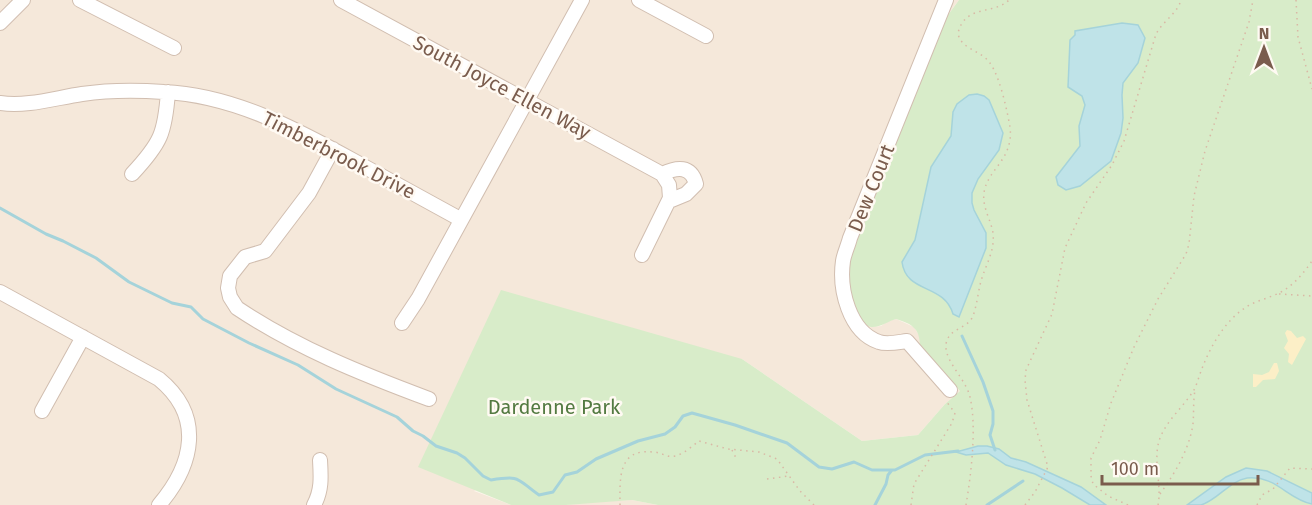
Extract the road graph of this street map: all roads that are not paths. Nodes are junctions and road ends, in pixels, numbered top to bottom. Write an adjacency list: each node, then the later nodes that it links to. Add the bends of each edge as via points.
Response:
1 (23, 0): 7 (street)
2 (80, 0): 9 (street)
3 (341, 0): 11 (street, South Joyce Ellen Way)
4 (582, 0): 11 (street)
5 (639, 0): 8 (street)
6 (946, 0): 22 (street, Dew Court, via 843,260 843,283 849,311 861,332 880,343 907,341)
7 (0, 23)
8 (706, 36)
9 (174, 48)
10 (168, 92): 12 (street, Timberbrook Drive, via 125,90 12,105); 13 (street, Timberbrook Drive, via 247,109); 14 (street, via 166,123 160,139)
11 (528, 100): 15 (street, South Joyce Ellen Way); 17 (street)
12 (0, 103)
13 (333, 149): 17 (street, Timberbrook Drive); 23 (street, via 309,193 266,251 245,257 236,266 230,276 230,297 237,308 314,353)
14 (132, 174)
15 (662, 174): 16 (street, via 669,185); 16 (street, via 678,168 688,170 696,184 686,194)
16 (669, 201): 18 (street)
17 (460, 219): 20 (street)
18 (642, 255)
19 (0, 292): 21 (street)
20 (402, 323)
21 (83, 337): 24 (street); 26 (street, via 159,379 171,388 186,414 188,456 175,484)
22 (950, 390)
23 (429, 399)
24 (42, 411)
25 (320, 460): 27 (street, via 322,483)
26 (159, 505)
27 (314, 505)

